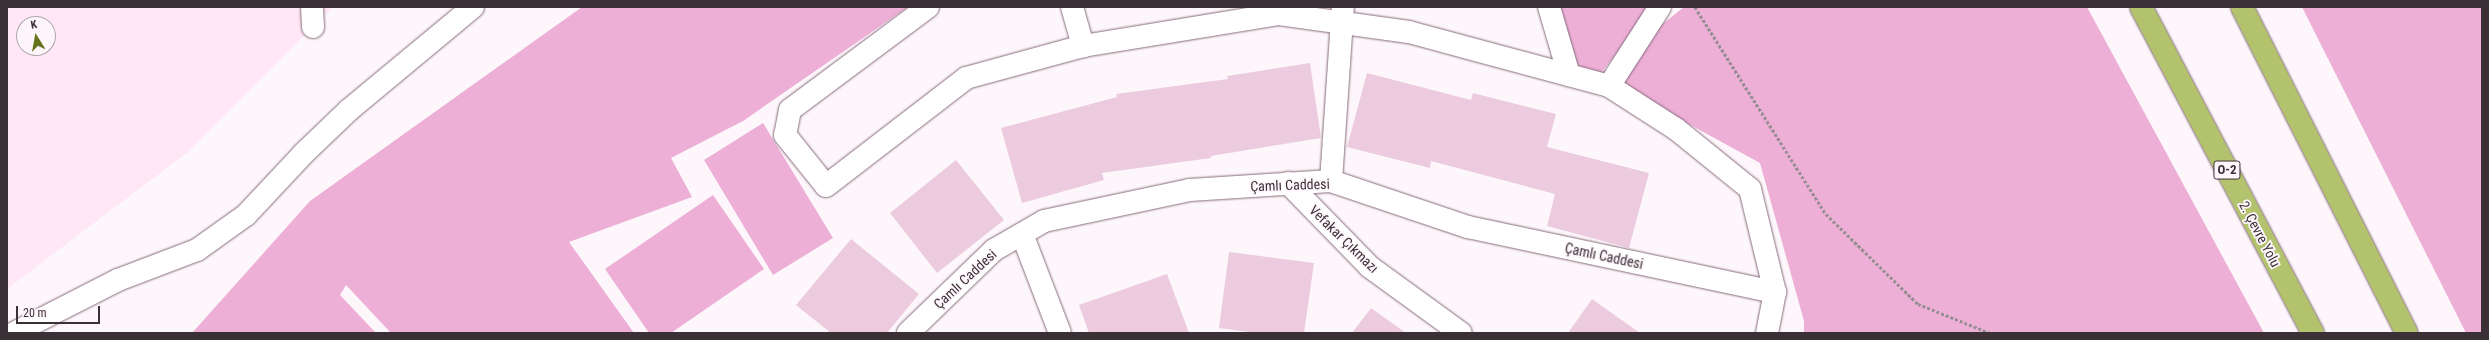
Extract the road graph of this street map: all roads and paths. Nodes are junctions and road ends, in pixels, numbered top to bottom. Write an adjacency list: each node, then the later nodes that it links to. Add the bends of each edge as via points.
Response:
1 (473, 7): 17 (street, via 349,110 303,154 246,215 198,250 118,280)
2 (928, 7): 10 (street, via 790,110 785,135 826,186 966,78)
3 (1072, 7): 10 (street)
4 (1549, 7): 11 (street)
5 (1660, 7): 12 (street)
6 (1695, 7): 22 (path, via 1826,214 1918,304)
7 (2141, 7): 23 (highway, 2. Çevre Yolu / O-2)
8 (2242, 7): 24 (highway)
9 (1342, 15): 10 (street, via 1279,14); 11 (street); 13 (street)
10 (1083, 46)
11 (1569, 75): 12 (street)
12 (1609, 86): 16 (street, via 1676,129 1750,189)
13 (1331, 181): 14 (street, Çamlı Caddesi); 16 (street, Çamlı Caddesi, via 1468,227)
14 (1288, 184): 15 (street, Çamlı Caddesi, via 1190,190 1044,221); 20 (street, Vefakar Çıkmazı, via 1370,267)
15 (1022, 234): 18 (street, Çamlı Caddesi, via 994,250); 19 (street)
16 (1775, 292): 21 (street)
17 (14, 333)
18 (908, 333)
19 (1060, 333)
20 (1461, 333)
21 (1767, 333)
22 (1990, 333)
23 (2313, 333)
24 (2407, 333)

